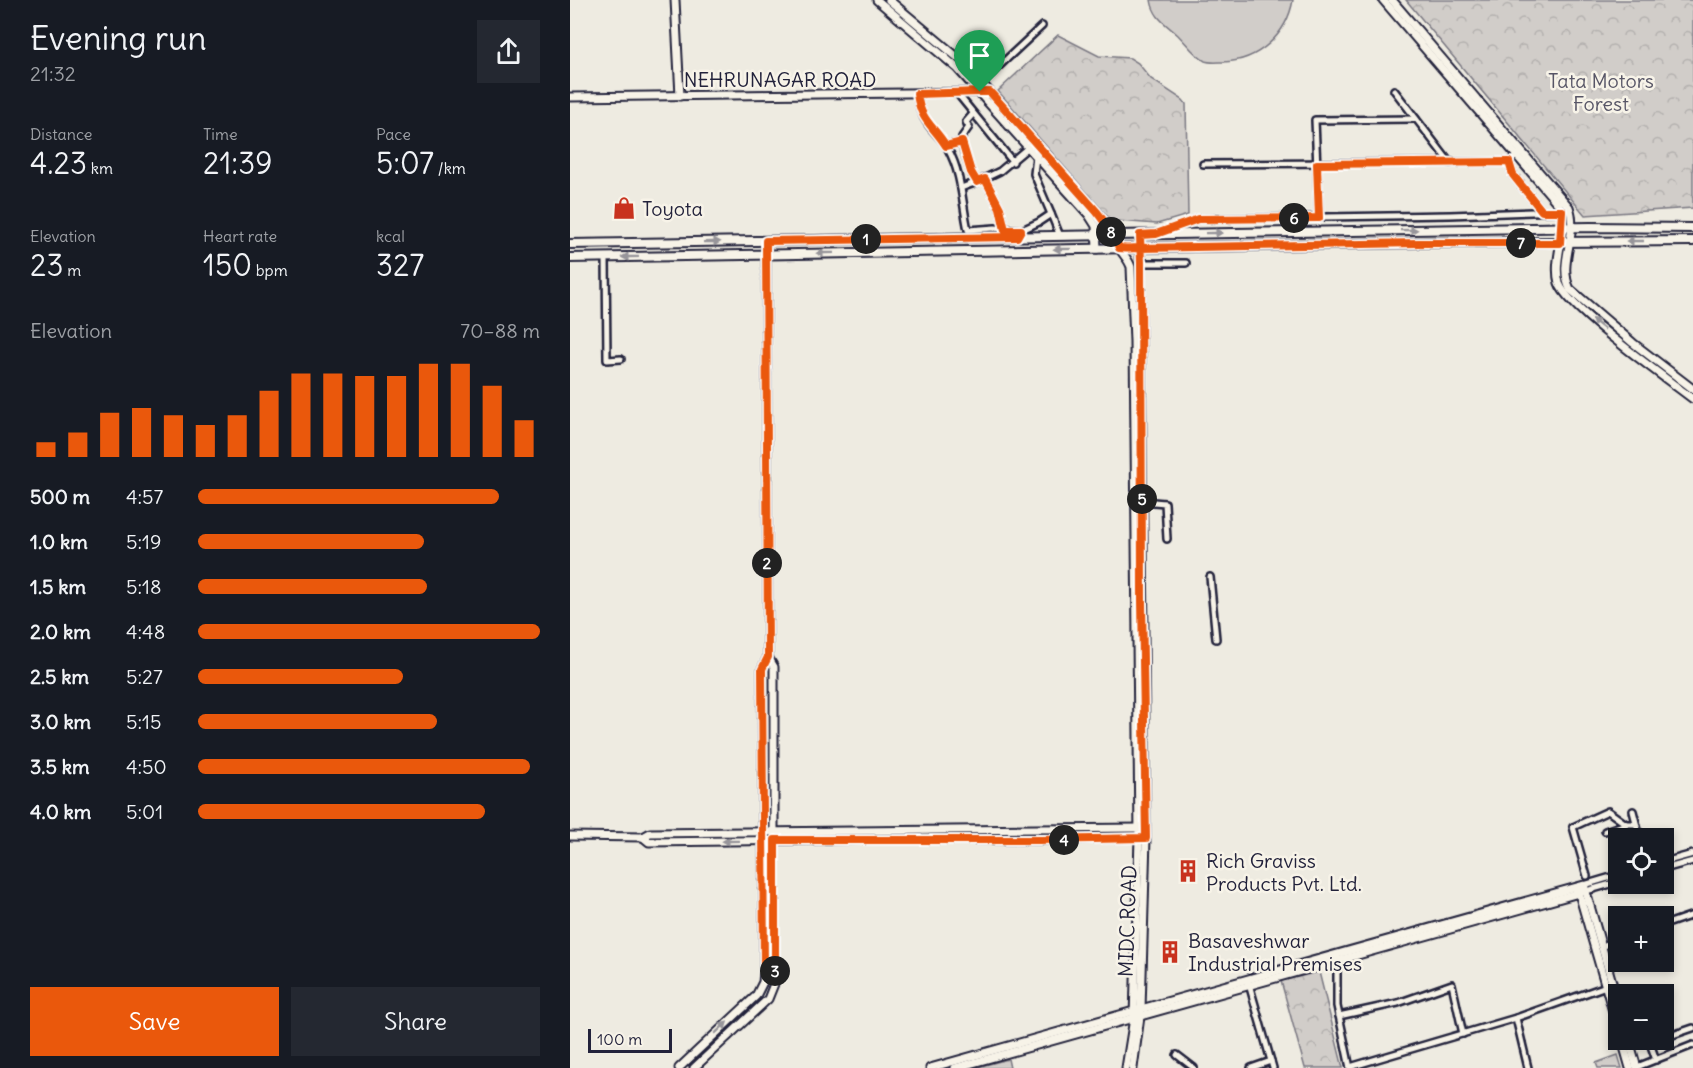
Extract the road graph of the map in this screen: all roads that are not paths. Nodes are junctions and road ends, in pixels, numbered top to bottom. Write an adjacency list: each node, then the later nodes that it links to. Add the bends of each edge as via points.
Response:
1 (675, 0): 14 (street)
2 (877, 0): 10 (street, via 949,59)
3 (889, 0): 8 (street, via 954,54)
4 (1383, 0): 7 (street)
5 (1392, 0): 7 (street)
6 (1041, 26): 8 (street)
7 (1438, 59): 21 (street)
8 (981, 83): 11 (street)
9 (1394, 90): 17 (street)
10 (980, 92): 11 (street, NEHRUNAGAR ROAD); 12 (street, NEHRUNAGAR ROAD); 19 (street)
11 (990, 92): 19 (street)
12 (957, 93): 13 (street, NEHRUNAGAR ROAD); 16 (street)
13 (917, 94): 14 (street, NEHRUNAGAR ROAD); 20 (street, via 928,124)
14 (680, 96): 15 (street, NEHRUNAGAR ROAD)
15 (570, 97)
16 (974, 114): 18 (street, via 966,122 969,127); 23 (street)
17 (1416, 119): 25 (street); 27 (street, via 1315,120)
18 (962, 142): 20 (street); 29 (street)
19 (1031, 145): 22 (street); 23 (street); 44 (street, via 1097,212)
20 (946, 146): 30 (street)
21 (1519, 154): 24 (street); 32 (street); 33 (street)
22 (1036, 156): 34 (street, via 1034,174); 47 (street, via 1089,215)
23 (1013, 162): 28 (street)
24 (1509, 162): 25 (street); 31 (street, via 1513,175)
25 (1450, 163): 27 (street)
26 (1203, 164): 27 (street)
27 (1317, 164): 36 (street)
28 (985, 179): 29 (street); 40 (street, via 1000,208)
29 (977, 182): 30 (street)
30 (961, 188): 40 (street, via 968,230)
31 (1542, 211): 32 (street); 35 (street)
32 (1562, 211): 33 (street); 38 (street)
33 (1570, 211): 37 (street)
34 (1050, 214): 42 (street); 46 (street)
35 (1450, 215): 36 (street); 41 (street)
36 (1319, 218): 43 (street, via 1198,219)
37 (1572, 227): 38 (main road); 39 (main road); 49 (street)
38 (1562, 228): 41 (main road); 51 (street)
39 (1693, 228)
40 (1005, 230): 42 (street)
41 (1450, 230): 43 (main road, one-way to 41)
42 (1019, 233): 46 (main road); 48 (main road)
43 (1156, 234): 45 (main road)
44 (1114, 235): 45 (main road); 47 (main road); 53 (street)
45 (1140, 235): 54 (street)
46 (1060, 236): 47 (main road)
47 (1097, 236): 55 (street)
48 (766, 241): 52 (main road, one-way to 48); 56 (street)
49 (1570, 241): 50 (main road, one-way to 49); 51 (main road); 62 (street, via 1566,276 1570,289)
50 (1693, 241)
51 (1560, 243): 54 (main road); 63 (street, one-way to 51, via 1565,295 1558,278)
52 (570, 244)
53 (1119, 248): 54 (main road); 55 (main road); 66 (street, via 1129,261 1132,275)
54 (1140, 248): 59 (street)
55 (1097, 249): 56 (main road, one-way to 56)
56 (766, 254): 57 (main road, one-way to 57); 69 (street)
57 (606, 257): 58 (main road); 61 (street, via 607,360)
58 (570, 258)
59 (1141, 263): 60 (street); 64 (street)
60 (1186, 263)
61 (621, 359)
62 (1693, 389)
63 (1693, 399)
64 (1142, 501): 65 (street, via 1165,503); 66 (street)
65 (1167, 539)
66 (1139, 550): 73 (street, MIDC ROAD)
67 (1210, 577): 68 (street)
68 (1216, 639)
69 (768, 657): 75 (street, via 774,667); 77 (street, via 762,669)
70 (1633, 811): 72 (street)
71 (1626, 824): 72 (street); 76 (street); 87 (street, via 1608,811 1572,827)
72 (1636, 824): 74 (street)
73 (1142, 828): 75 (street); 80 (street, MIDC ROAD)
74 (1637, 828)
75 (774, 831): 77 (street); 82 (street)
76 (1605, 831)
77 (764, 832): 79 (street, via 650,833); 81 (street)
78 (570, 836): 79 (street)
79 (644, 837): 81 (street, one-way to 79, via 649,842)
80 (1143, 837): 82 (street); 102 (street, MIDC ROAD)
81 (764, 840): 82 (street); 96 (street)
82 (775, 840): 97 (street)
83 (1693, 854): 84 (street)
84 (1674, 859)
85 (1693, 861): 86 (street)
86 (1674, 866)
87 (1587, 876)
88 (1608, 879): 90 (street)
89 (1608, 884): 90 (street)
90 (1581, 889): 94 (street); 95 (street); 99 (street)
91 (1693, 915): 92 (street)
92 (1674, 922)
93 (1608, 944): 94 (street)
94 (1602, 946): 100 (street)
95 (1337, 957): 98 (street); 103 (street)
96 (764, 971): 97 (street); 116 (street, one-way to 96, via 756,996)
97 (775, 971): 117 (street, via 768,999)
98 (1248, 982): 102 (street); 114 (street)
99 (1609, 984)
100 (1609, 984)
101 (1608, 985): 104 (street)
102 (1137, 1014): 118 (street); 119 (street); 120 (street, MIDC ROAD); 121 (street, MIDC ROAD)
103 (1339, 1016): 106 (street, via 1398,1003 1452,984); 115 (street)
104 (1516, 1018): 106 (street); 125 (street)
105 (1693, 1028): 107 (street)
106 (1463, 1034): 115 (street)
107 (1674, 1035)
108 (1693, 1045): 113 (street)
109 (1627, 1050): 126 (street)
110 (1631, 1050): 126 (street)
111 (1652, 1050): 113 (street)
112 (1177, 1056): 122 (street)
113 (1656, 1060): 126 (street)
114 (1271, 1061): 123 (street); 124 (street)
115 (1350, 1067)
116 (679, 1068)
117 (694, 1068)
118 (930, 1068)
119 (955, 1068)
120 (1126, 1068)
121 (1133, 1068)
122 (1194, 1068)
123 (1251, 1068)
124 (1273, 1068)
125 (1528, 1068)
126 (1635, 1068)

